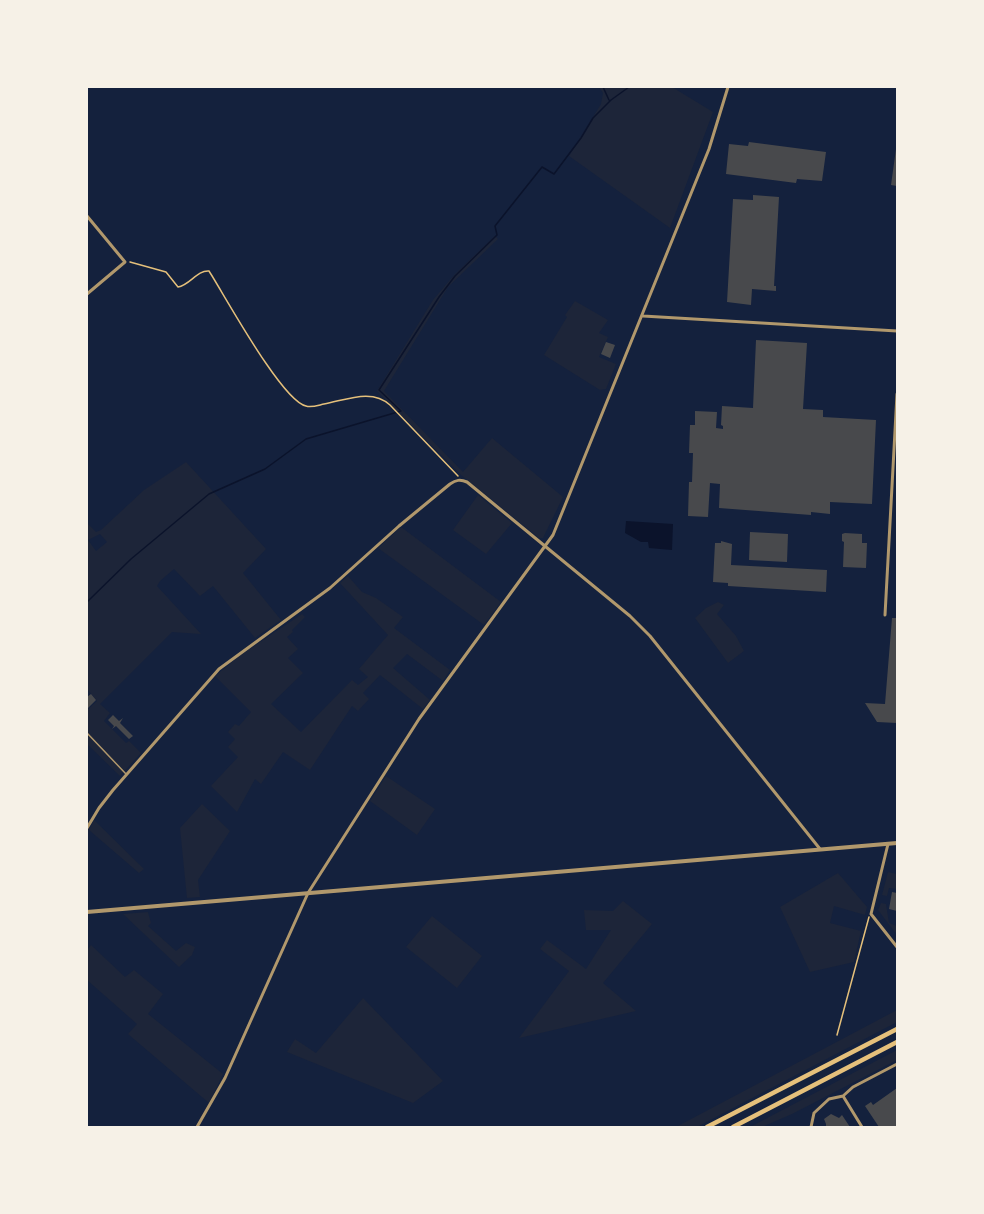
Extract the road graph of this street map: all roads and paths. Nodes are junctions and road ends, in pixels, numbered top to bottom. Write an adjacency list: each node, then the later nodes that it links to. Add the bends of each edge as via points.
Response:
1 (728, 87): 5 (street, via 709,149)
2 (87, 216): 3 (street)
3 (125, 262): 4 (street); 8 (path, via 166,272 178,287 206,270 280,385 304,406 378,396)
4 (87, 294)
5 (643, 316): 6 (street); 9 (street, via 565,508)
6 (897, 330)
7 (897, 394): 10 (street)
8 (460, 480): 9 (street); 12 (street, via 399,526 330,588 219,669)
9 (545, 547): 16 (street, via 650,636); 17 (street, via 419,719)
10 (885, 615)
11 (87, 733): 12 (lane)
12 (127, 774): 13 (street)
13 (87, 828)
14 (897, 843): 15 (street)
15 (888, 844): 16 (street); 19 (street)
16 (820, 849): 17 (street)
17 (308, 893): 18 (street); 26 (street, via 225,1078)
18 (87, 912)
19 (871, 914): 20 (street); 22 (path)
20 (897, 947)
21 (897, 1029): 27 (highway)
22 (837, 1035)
23 (897, 1042): 28 (highway)
24 (897, 1065): 25 (street)
25 (843, 1096): 29 (street, via 829,1099 817,1110); 30 (street)
26 (197, 1127)
27 (707, 1127)
28 (733, 1127)
29 (811, 1127)
30 (862, 1127)

